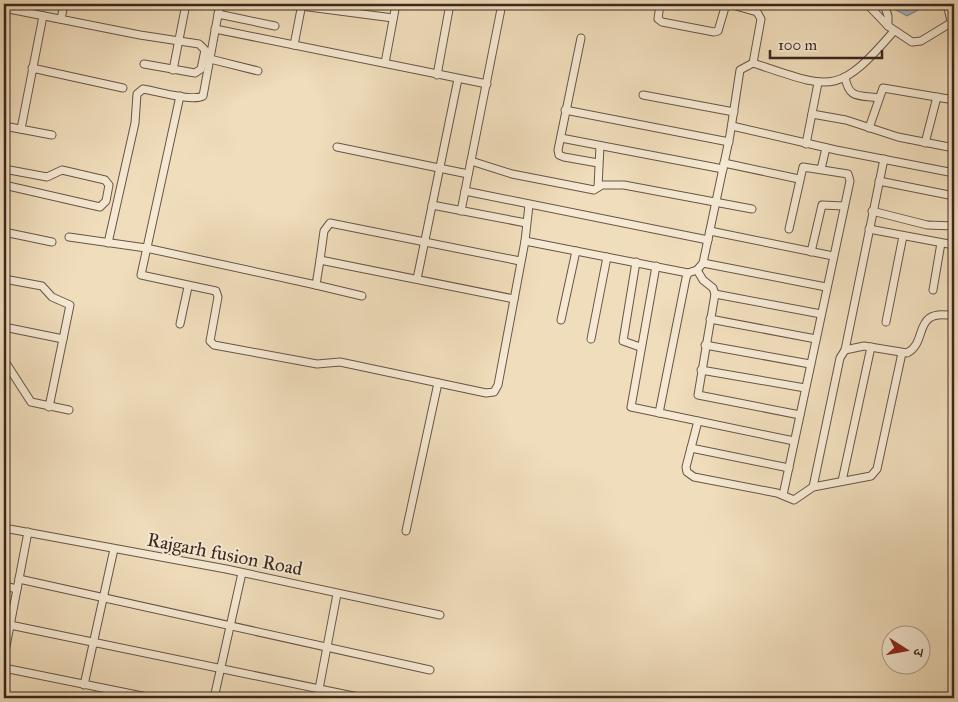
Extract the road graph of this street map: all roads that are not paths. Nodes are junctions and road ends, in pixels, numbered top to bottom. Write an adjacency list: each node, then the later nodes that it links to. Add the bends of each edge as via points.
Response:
1 (64, 4): 17 (street)
2 (186, 4): 24 (street)
3 (220, 4): 14 (street)
4 (396, 4): 16 (street)
5 (450, 4): 33 (street)
6 (502, 4): 37 (street)
7 (660, 4): 8 (street, via 658,19 662,22 714,32 721,26)
8 (727, 4): 28 (street, via 760,15)
9 (867, 4): 20 (street)
10 (884, 4): 20 (street)
11 (947, 4): 18 (street)
12 (301, 5): 16 (street); 25 (street)
13 (4, 8): 15 (street)
14 (218, 14): 19 (street); 21 (street)
15 (43, 16): 17 (street); 30 (street)
16 (393, 18): 27 (street)
17 (61, 19): 24 (street)
18 (954, 23): 20 (street, via 921,41 912,42); 22 (street)
19 (275, 26)
20 (891, 28): 34 (street, via 870,59)
21 (216, 29): 25 (street); 26 (street)
22 (954, 34)
23 (581, 38): 44 (street)
24 (178, 41): 31 (street); 31 (street, via 199,44 205,50 199,72)
25 (294, 45): 27 (street)
26 (210, 59): 32 (street); 39 (street, via 203,96)
27 (385, 63): 33 (street)
28 (753, 63): 36 (street); 45 (street, via 740,70)
29 (144, 64): 31 (street)
30 (32, 68): 38 (street); 50 (street)
31 (173, 70)
32 (258, 72)
33 (437, 75): 35 (street)
34 (845, 77): 36 (street); 42 (street, via 851,94)
35 (458, 79): 37 (street); 64 (street)
36 (818, 83): 46 (street)
37 (486, 84): 61 (street)
38 (124, 88)
39 (180, 96): 94 (street, via 143,89 138,94 135,123); 97 (street)
40 (643, 96): 45 (street)
41 (937, 97): 42 (street, via 887,87 880,91); 43 (street); 54 (street)
42 (878, 98): 49 (street)
43 (954, 100)
44 (565, 110): 52 (street); 53 (street)
45 (734, 112): 48 (street)
46 (812, 114): 49 (street); 55 (street)
47 (4, 126): 50 (street)
48 (732, 126): 53 (street); 55 (street)
49 (869, 128): 54 (street)
50 (21, 129): 51 (street)
51 (52, 135)
52 (561, 138): 56 (street); 62 (street, via 559,154)
53 (728, 142): 63 (street)
54 (925, 143): 59 (street)
55 (806, 144): 58 (street)
56 (600, 146): 62 (street); 63 (street)
57 (337, 147): 64 (street)
58 (826, 148): 60 (street); 66 (street)
59 (954, 148)
60 (884, 159): 67 (street); 70 (street)
61 (470, 161): 68 (street); 72 (street, via 512,174 579,188 594,190)
62 (598, 163): 72 (street)
63 (723, 166): 69 (street); 75 (street)
64 (438, 168): 68 (street); 76 (street)
65 (4, 169): 71 (street, via 47,177 62,170 106,180 109,185 106,201 100,206)
66 (821, 169): 69 (street, via 803,167); 78 (street, via 851,177)
67 (954, 173)
68 (468, 174): 73 (street)
69 (799, 179): 84 (street)
70 (879, 181): 74 (street); 81 (street)
71 (4, 185)
72 (598, 187): 75 (street, via 607,184 624,186)
73 (464, 192): 77 (street); 80 (street)
74 (954, 196)
75 (716, 202): 79 (street); 86 (street)
76 (432, 205): 80 (street); 93 (street)
77 (528, 205): 82 (street); 90 (street)
78 (844, 206): 99 (street, via 822,205); 100 (street)
79 (752, 209)
80 (461, 211): 82 (street)
81 (872, 211): 83 (street, via 927,225); 85 (street)
82 (526, 223): 91 (street)
83 (954, 226)
84 (789, 229)
85 (869, 229): 88 (street); 131 (street)
86 (710, 231): 90 (street); 99 (street)
87 (4, 232): 92 (street)
88 (903, 236): 95 (street); 122 (street)
89 (69, 237): 94 (street)
90 (708, 240): 105 (street)
91 (525, 241): 98 (street); 103 (street)
92 (52, 242)
93 (424, 242): 102 (street, via 330,223 324,231); 103 (street); 110 (street)
94 (108, 243): 97 (street)
95 (941, 243): 96 (street); 114 (street)
96 (954, 245)
97 (146, 248): 111 (street); 112 (street, via 141,271 143,277)
98 (576, 251): 101 (street); 121 (street)
99 (811, 252): 100 (street)
100 (833, 256): 113 (street)
101 (607, 257): 104 (street); 126 (street)
102 (320, 260): 110 (street); 111 (street)
103 (520, 261): 117 (street)
104 (636, 262): 106 (street); 129 (street, via 623,341)
105 (703, 263): 107 (street); 113 (street)
106 (656, 266): 108 (street); 129 (street)
107 (697, 270): 108 (street); 115 (street)
108 (688, 273): 140 (street)
109 (4, 279): 125 (street, via 42,286 52,298 68,303 70,309)
110 (417, 279): 117 (street)
111 (316, 285): 116 (street)
112 (188, 287): 123 (street); 136 (street, via 212,290 218,294 210,341 214,346 318,364 340,362)
113 (826, 287): 118 (street)
114 (932, 290)
115 (715, 294): 118 (street); 120 (street)
116 (362, 296)
117 (514, 299): 136 (street, via 494,392)
118 (821, 314): 127 (street)
119 (954, 316): 132 (street, via 931,316 921,329 912,351)
120 (710, 319): 127 (street); 128 (street)
121 (561, 320)
122 (886, 322)
123 (180, 324)
124 (4, 327): 125 (street)
125 (63, 339): 138 (street)
126 (591, 339)
127 (816, 339): 134 (street)
128 (705, 346): 134 (street); 135 (street)
129 (640, 347): 140 (street, via 630,405)
130 (871, 347): 131 (street); 132 (street); 146 (street)
131 (845, 350): 147 (street, via 840,358)
132 (902, 353): 146 (street, via 877,469 872,476)
133 (4, 360): 138 (street, via 28,398)
134 (810, 364): 137 (street)
135 (701, 370): 137 (street); 141 (street, via 700,396)
136 (438, 383): 150 (street)
137 (805, 388): 141 (street)
138 (49, 407): 139 (street)
139 (69, 410)
140 (659, 413): 142 (street)
141 (800, 415): 143 (street)
142 (698, 421): 143 (street); 144 (street)
143 (794, 441): 145 (street)
144 (691, 448): 145 (street); 148 (street, via 686,467 690,475)
145 (789, 468): 148 (street)
146 (842, 481): 147 (street)
147 (813, 487): 148 (street, via 794,500)
148 (783, 495)
149 (4, 528): 151 (street, Rajgarh fusion Road)
150 (406, 531)
151 (28, 532): 152 (street, Rajgarh fusion Road); 154 (street)
152 (114, 549): 153 (street, Rajgarh fusion Road); 158 (street)
153 (242, 572): 157 (street, Rajgarh fusion Road); 161 (street)
154 (19, 579): 156 (street); 158 (street)
155 (4, 586): 156 (street)
156 (17, 589): 160 (street)
157 (337, 594): 159 (street, Rajgarh fusion Road); 164 (street)
158 (103, 598): 161 (street); 162 (street)
159 (440, 615)
160 (10, 625): 162 (street); 163 (street)
161 (230, 625): 164 (street); 167 (street)
162 (94, 642): 167 (street); 169 (street)
163 (5, 644): 165 (street)
164 (327, 647): 168 (street); 170 (street)
165 (4, 657)
166 (4, 668): 169 (street)
167 (221, 668): 170 (street); 172 (street)
168 (430, 670)
169 (84, 685): 171 (street)
170 (319, 689): 173 (street)
171 (152, 698)
172 (214, 698)
173 (363, 698)

